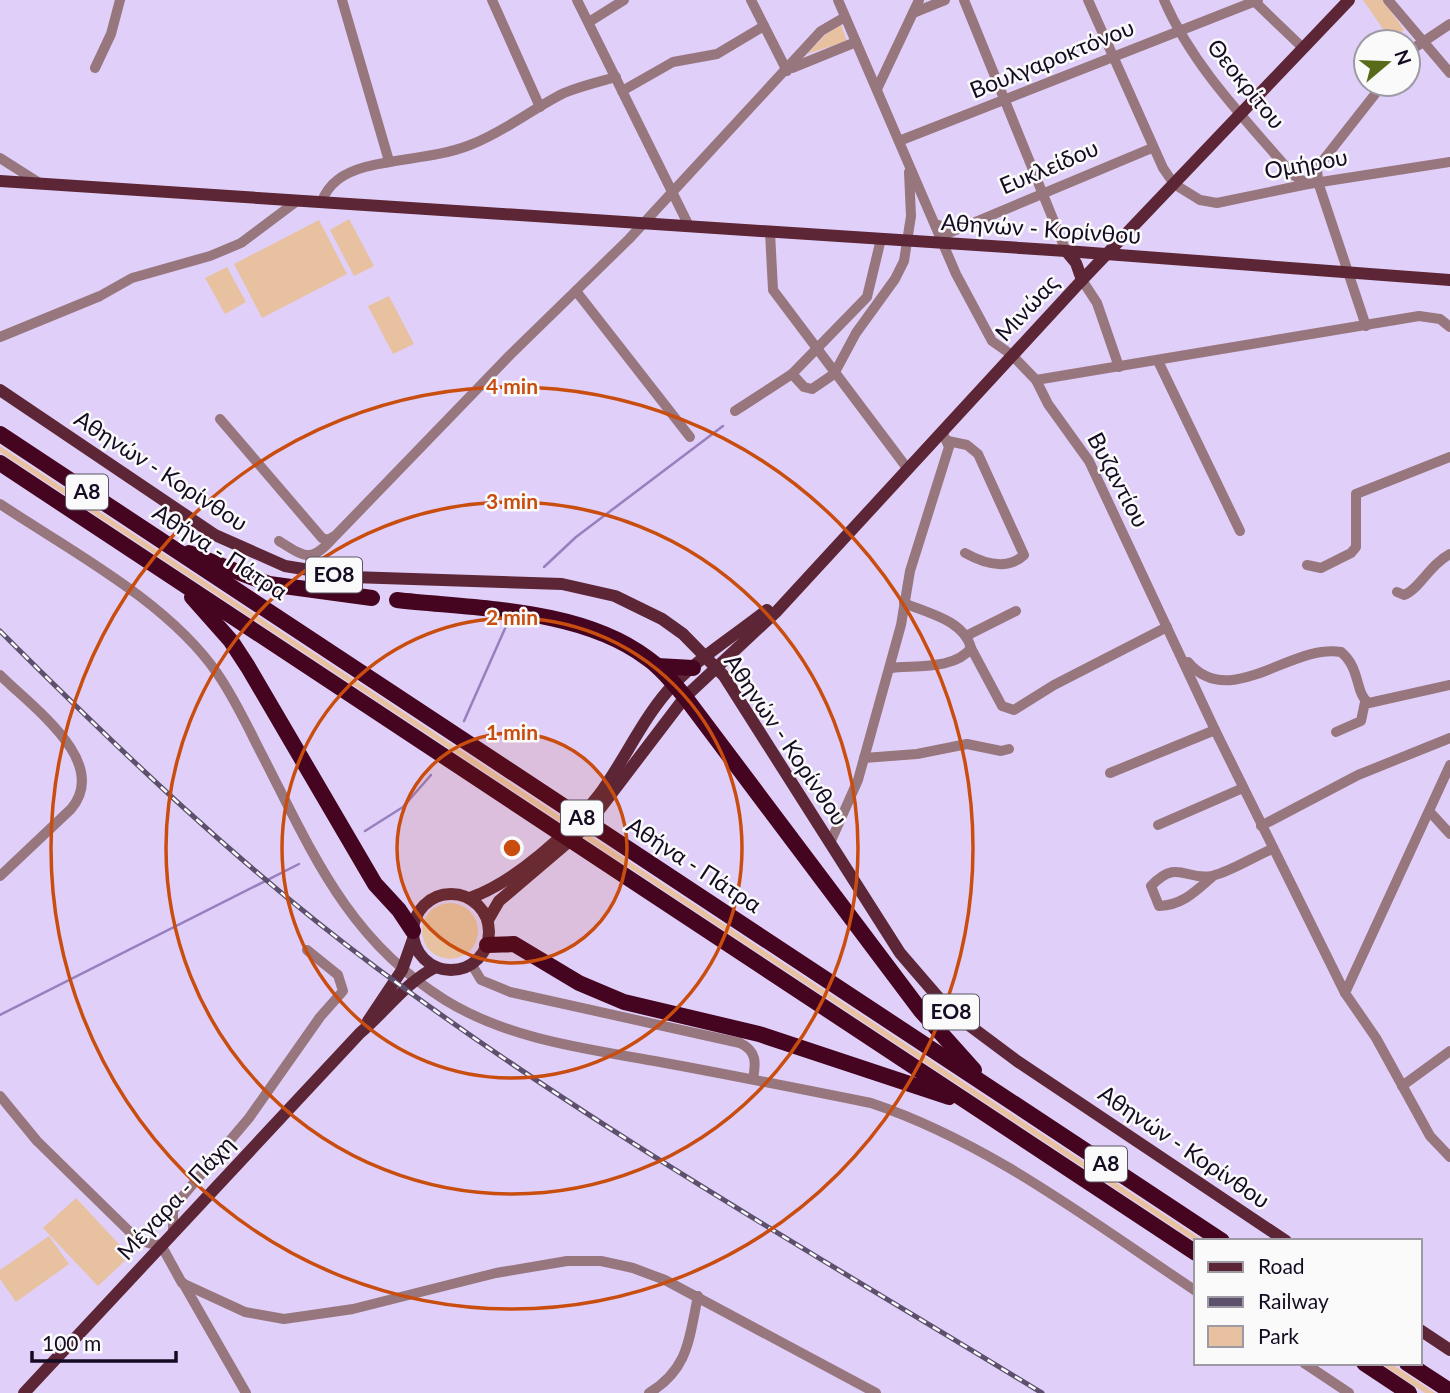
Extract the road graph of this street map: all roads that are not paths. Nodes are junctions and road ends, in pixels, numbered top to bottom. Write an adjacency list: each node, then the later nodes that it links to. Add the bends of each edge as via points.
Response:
1 (342, 0): 42 (street)
2 (492, 0): 36 (street)
3 (577, 0): 18 (street)
4 (624, 0): 18 (street)
5 (751, 0): 20 (street)
6 (839, 0): 17 (street, Βυζαντίου)
7 (919, 0): 16 (street)
8 (944, 0): 16 (street)
9 (964, 0): 35 (street)
10 (1088, 0): 27 (street)
11 (1164, 0): 22 (street, Θεοκρίτου)
12 (1255, 0): 22 (street, Βουλγαροκτόνου); 26 (street)
13 (1349, 0): 26 (main road, Μινώας)
14 (1388, 0): 21 (street)
15 (117, 3): 28 (street)
16 (913, 13): 32 (street)
17 (845, 17): 24 (street, Βυζαντίου); 29 (street, via 821,31)
18 (589, 22): 31 (street)
19 (1450, 24): 23 (street)
20 (764, 26): 29 (street); 33 (street, via 717,54 673,62)
21 (1410, 28)
22 (1178, 33): 27 (street, Βουλγαροκτόνου); 37 (street, Θεοκρίτου)
23 (1422, 40)
24 (856, 42): 29 (street); 32 (street, Βυζαντίου)
25 (1422, 43): 30 (street)
26 (1303, 48): 37 (main road, Μινώας)
27 (1113, 57): 35 (street, Βουλγαροκτόνου); 39 (street)
28 (95, 68)
29 (787, 71): 48 (street)
30 (1450, 73)
31 (616, 77): 33 (street); 36 (street, via 577,88)
32 (877, 89): 38 (street, Βυζαντίου)
33 (622, 91): 48 (street)
34 (1372, 98): 45 (street, via 1317,168)
35 (1004, 102): 38 (street, Βουλγαροκτόνου); 49 (street)
36 (540, 107): 42 (street, via 470,145)
37 (1241, 113): 45 (street, Θεοκρίτου, via 1293,175); 47 (main road, Μινώας)
38 (899, 141): 41 (street, Βυζαντίου)
39 (1152, 148): 47 (street); 49 (street, Ευκλείδου)
40 (0, 158): 46 (street)
41 (907, 159): 52 (street, Βυζαντίου); 57 (street)
42 (388, 161): 51 (street, via 344,175 326,190)
43 (1450, 162): 45 (street, Ομήρου)
44 (0, 181): 46 (main road, Αθηνών - Κορίνθου)
45 (1313, 183): 47 (street, Ομήρου, via 1217,203 1200,200); 61 (street)
46 (41, 184): 50 (main road, Αθηνών - Κορίνθου)
47 (1174, 184): 60 (main road, Μινώας)
48 (672, 191): 53 (street); 54 (street)
49 (1043, 191): 52 (street, Ευκλείδου, via 949,233 944,233); 59 (street)
50 (297, 201): 51 (main road, Αθηνών - Κορίνθου); 67 (street, via 241,243 132,278)
51 (321, 203): 53 (main road, Αθηνών - Κορίνθου)
52 (932, 215): 58 (street, Βυζαντίου)
53 (644, 223): 54 (main road, Αθηνών - Κορίνθου); 64 (street)
54 (689, 226): 55 (main road, Αθηνών - Κορίνθου)
55 (770, 232): 56 (main road, Αθηνών - Κορίνθου); 68 (street, via 773,290)
56 (881, 239): 57 (main road, Αθηνών - Κορίνθου); 68 (street, via 867,297)
57 (909, 241): 58 (main road, Αθηνών - Κορίνθου); 73 (street, via 895,279 856,333)
58 (943, 243): 59 (main road, Αθηνών - Κορίνθου); 69 (street, Βυζαντίου, via 992,341)
59 (1066, 251): 60 (main road, Αθηνών - Κορίνθου); 63 (main road)
60 (1105, 255): 61 (main road, Αθηνών - Κορίνθου); 63 (main road, Μινώας)
61 (1348, 272): 62 (main road, Αθηνών - Κορίνθου); 65 (street)
62 (1450, 279)
63 (1082, 280): 69 (main road, Μινώας); 71 (street, via 1097,303)
64 (576, 291): 80 (street); 86 (street)
65 (1366, 326): 66 (street, via 1419,316 1440,319); 70 (street)
66 (1450, 327)
67 (0, 337)
68 (816, 349): 72 (street); 73 (street)
69 (1012, 355): 74 (street, Βυζαντίου); 79 (main road, Μινώας)
70 (1158, 361): 71 (street); 85 (street)
71 (1119, 367): 74 (street)
72 (792, 374): 73 (street, via 812,389); 76 (street)
73 (834, 374): 83 (street)
74 (1036, 380): 98 (street, Βυζαντίου, via 1089,461)
75 (0, 390): 121 (main road, Αθηνών - Κορίνθου / ΕΟ8, via 208,531 285,566 352,577 562,584 638,605 683,634 724,676)
76 (735, 411)
77 (220, 419): 86 (street, via 321,538)
78 (0, 434): 88 (highway, Αθήνα - Πάτρα / Α8)
79 (945, 436): 83 (main road, Μινώας); 89 (street, via 978,454 1024,555 996,565 983,564); 96 (street, via 930,513)
80 (690, 437)
81 (1450, 457): 91 (street, via 1356,494 1356,547 1321,568)
82 (0, 463): 92 (highway, Αθήνα - Πάτρα / Α8)
83 (907, 468): 105 (main road, Μινώας, via 797,586)
84 (0, 505): 136 (street, via 110,577 202,654 236,702 341,902 395,964 469,1013 546,1041)
85 (1240, 531)
86 (336, 535): 87 (street, via 314,556 302,555)
87 (279, 541)
88 (173, 549): 94 (highway, via 263,582); 138 (highway, Αθήνα - Πάτρα / Α8)
89 (965, 553)
90 (1450, 554): 93 (street, via 1430,567 1415,590 1404,595)
91 (1307, 565)
92 (176, 579): 128 (highway, via 231,641 376,884); 140 (highway, Αθήνα - Πάτρα / Α8)
93 (1397, 592)
94 (372, 598)
95 (397, 600): 102 (highway, via 590,627)
96 (904, 603): 99 (street, via 951,623); 103 (street)
97 (1016, 611): 99 (street)
98 (1167, 627): 100 (street, Βυζαντίου); 101 (street, via 1014,710 1002,706)
99 (966, 636): 101 (street)
100 (1174, 642): 108 (street, via 1195,670 1224,682 1341,652 1352,661); 109 (street, Βυζαντίου)
101 (971, 648): 103 (street, via 965,656 949,662)
102 (657, 666): 105 (highway); 107 (highway)
103 (890, 668): 113 (street)
104 (0, 675): 124 (street, via 70,747 82,769 83,783 71,810)
105 (697, 675): 107 (main road)
106 (1450, 685): 108 (street)
107 (679, 690): 122 (main road, via 603,798); 138 (highway, via 921,1011)
108 (1365, 702): 110 (street, via 1361,721)
109 (1215, 730): 115 (street); 116 (street, Βυζαντίου)
110 (1336, 733)
111 (1450, 738): 119 (street, via 1358,775)
112 (1010, 749): 113 (street, via 967,744)
113 (864, 758): 121 (street, via 851,800)
114 (1450, 765): 117 (street)
115 (1110, 773)
116 (1243, 788): 118 (street); 119 (street, Βυζαντίου)
117 (1430, 812): 120 (street); 133 (street)
118 (1158, 825)
119 (1261, 826): 123 (street, Βυζαντίου)
120 (1450, 834)
121 (830, 843): 144 (main road, Αθηνών - Κορίνθου / ΕΟ8, via 900,953 950,1011)
122 (555, 848): 126 (main road, via 489,891); 127 (main road, via 499,901)
123 (1272, 849): 125 (street); 133 (street, Βυζαντίου)
124 (0, 876)
125 (1213, 876): 125 (street, via 1164,874 1151,886 1153,896 1159,906 1167,906 1190,896)
126 (470, 898): 127 (main road); 128 (main road, via 448,893 427,902 414,920)
127 (488, 920): 129 (main road)
128 (413, 935): 132 (main road, via 418,951); 134 (main road, Μέγαρα - Πάχη, via 408,957)
129 (487, 945): 131 (main road); 140 (highway, via 514,944 579,983 624,1002 759,1034)
130 (307, 950): 142 (street, via 338,975 343,991 249,1118 182,1197 173,1211)
131 (472, 965): 132 (main road, via 450,971); 136 (street, via 481,980 510,992 740,1043 754,1054)
132 (436, 967): 134 (main road, Μέγαρα - Πάχη)
133 (1345, 993): 137 (street, Βυζαντίου)
134 (383, 1007): 142 (main road, Μέγαρα - Πάχη)
135 (1450, 1051): 137 (street)
136 (753, 1079): 148 (street, via 871,1103 971,1144)
137 (1402, 1086): 141 (street, Βυζαντίου, via 1430,1136)
138 (990, 1087): 143 (highway, Αθήνα - Πάτρα / Α8)
139 (0, 1096): 145 (street, via 37,1140 132,1234)
140 (969, 1102): 146 (highway, Αθήνα - Πάτρα / Α8)
141 (1450, 1157)
142 (173, 1232): 145 (main road, Μέγαρα - Πάχη)
143 (1219, 1239)
144 (1283, 1239)
145 (161, 1245): 147 (street); 156 (main road, Μέγαρα - Πάχη)
146 (1194, 1252)
147 (183, 1283): 149 (street, via 245,1312 284,1319 353,1309 496,1273 567,1261 601,1261 633,1268); 157 (street)
148 (1194, 1290)
149 (698, 1296): 158 (street, via 678,1368); 159 (street)
150 (1422, 1331): 151 (main road)
151 (1450, 1350)
152 (1307, 1365): 160 (street)
153 (1367, 1365): 161 (highway)
154 (1411, 1365): 155 (highway)
155 (1450, 1391)
156 (24, 1393)
157 (246, 1393)
158 (649, 1393)
159 (876, 1393)
160 (1349, 1393)
161 (1409, 1393)

